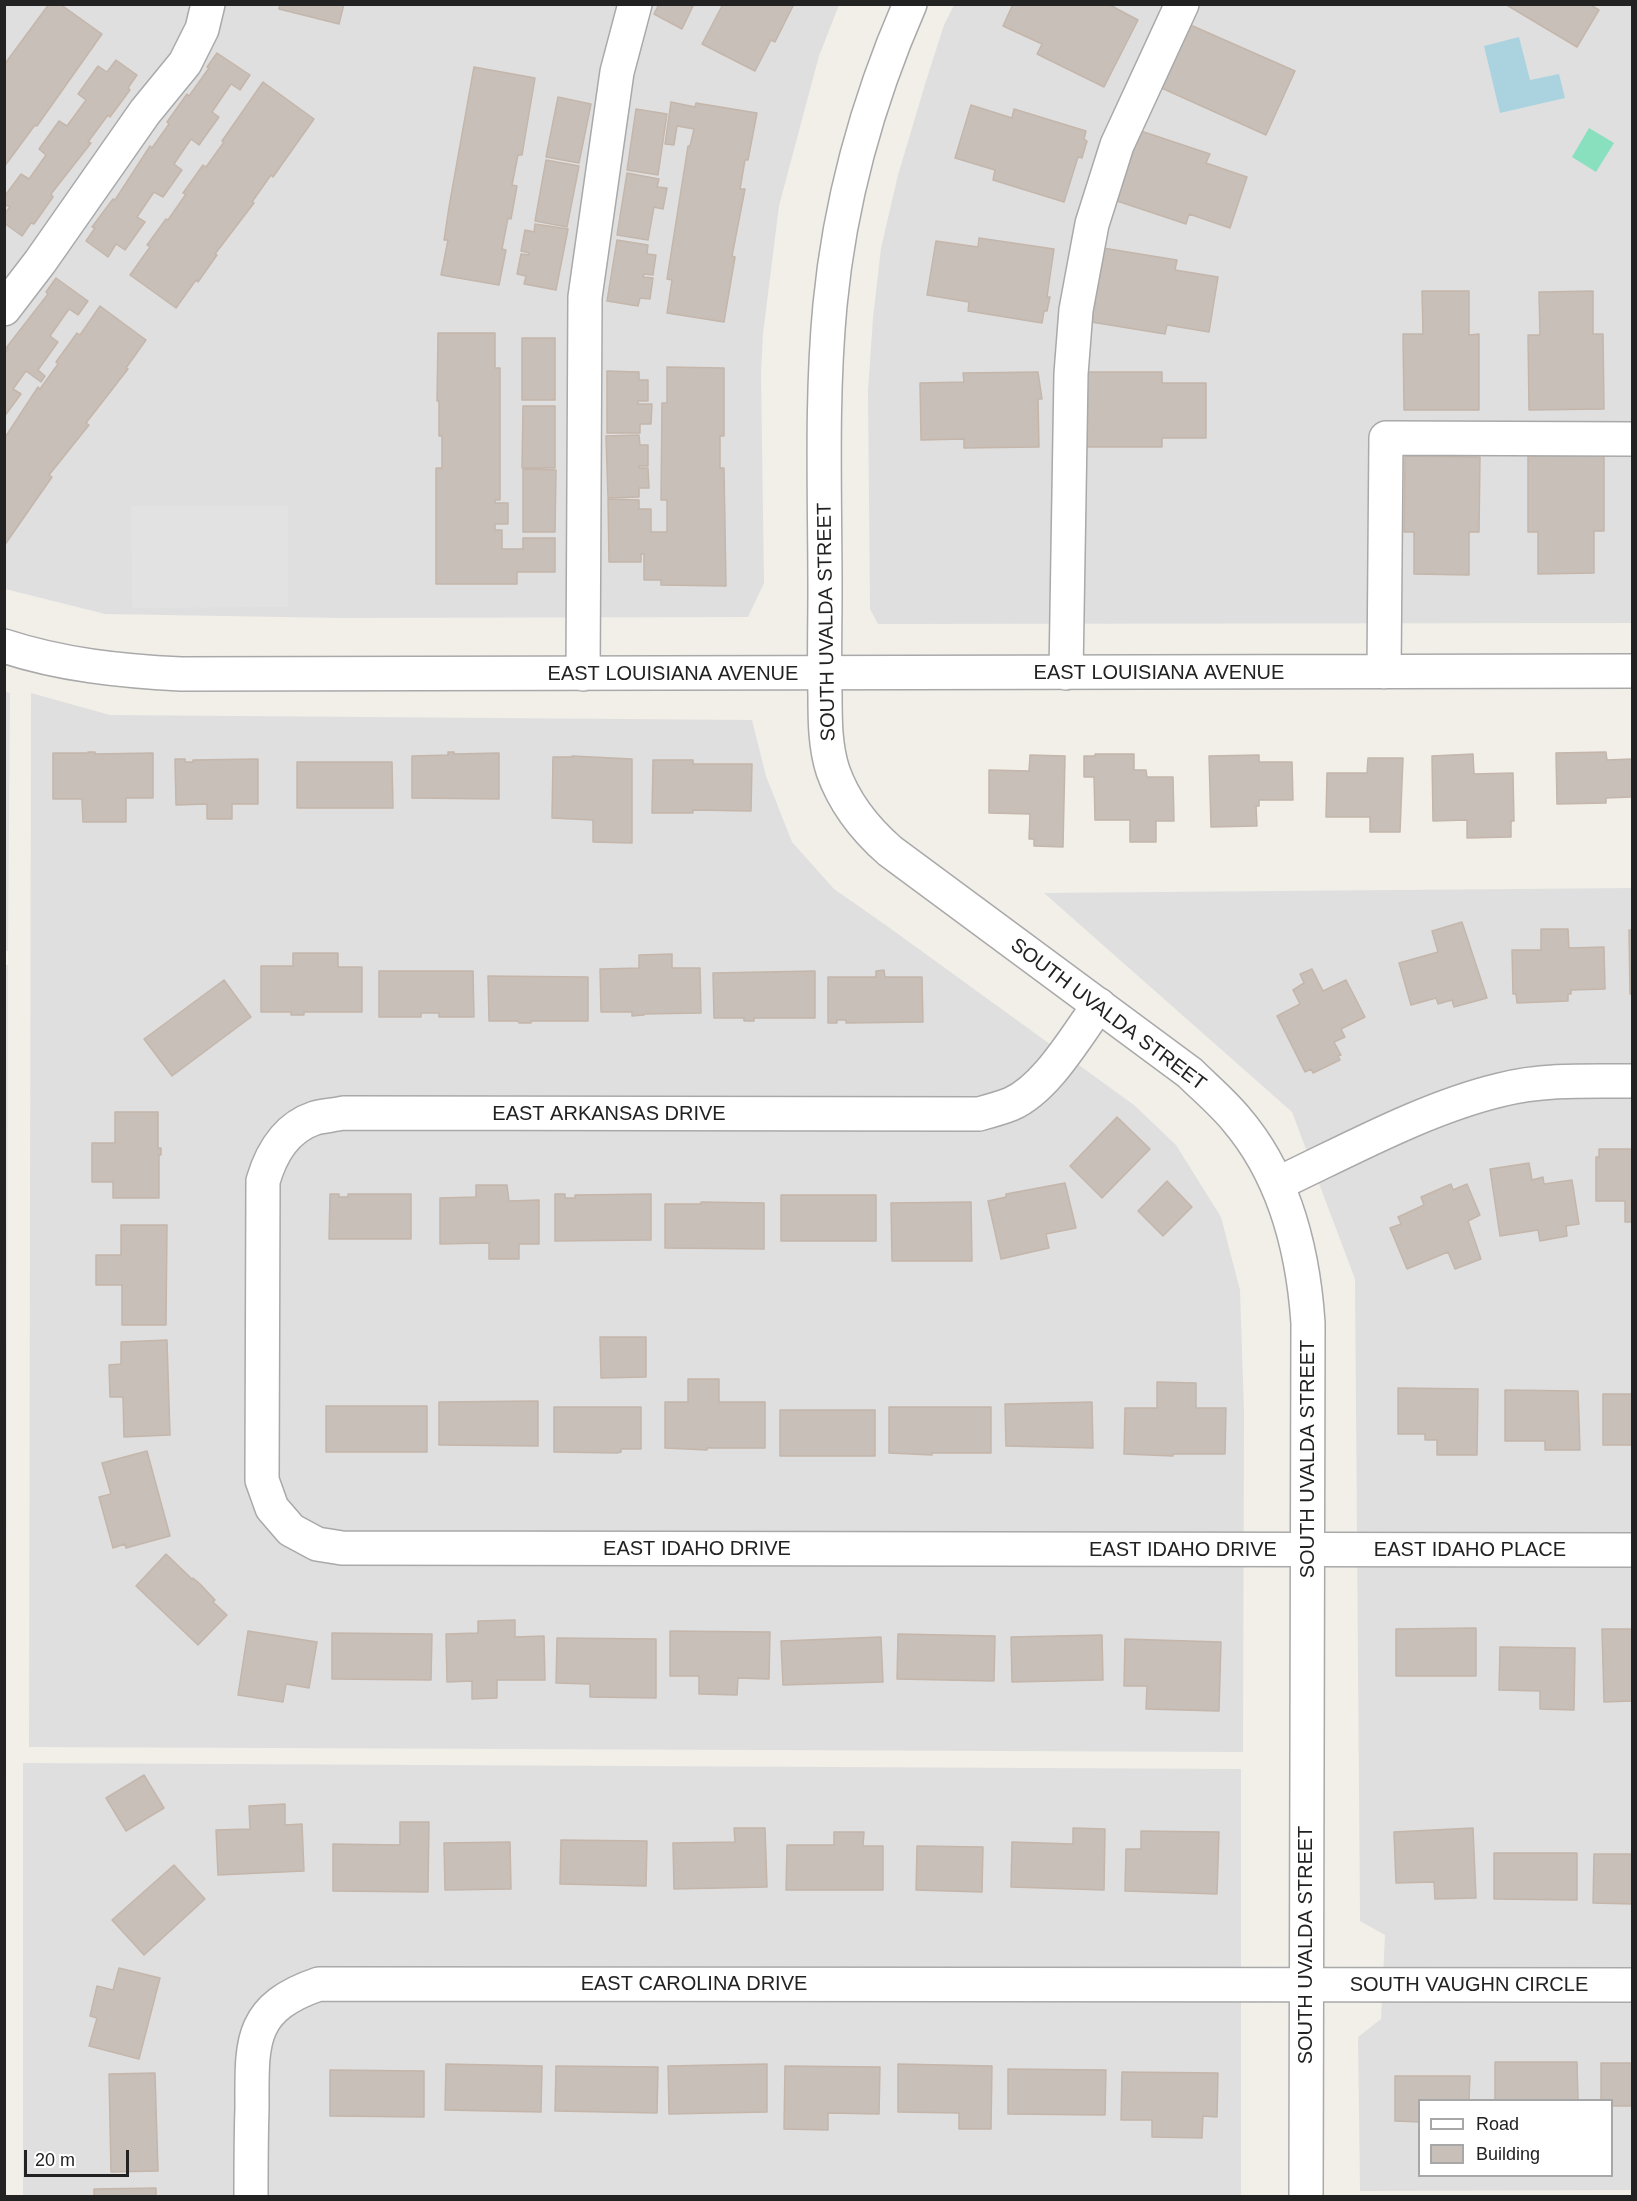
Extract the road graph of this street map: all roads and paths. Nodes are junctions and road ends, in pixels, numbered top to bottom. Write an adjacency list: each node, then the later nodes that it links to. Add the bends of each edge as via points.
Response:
1 (208, 4): 5 (street, via 202,28 185,63 145,112)
2 (635, 4): 11 (street, via 617,72 585,297)
3 (910, 4): 12 (street, SOUTH UVALDA STREET, via 874,94 846,199 830,304)
4 (1182, 4): 10 (street, via 1117,145 1092,224 1076,310 1071,375)
5 (4, 309)
6 (1632, 439): 9 (street, via 1386,438)
7 (4, 646): 11 (street, EAST LOUISIANA AVENUE, via 64,662 122,671)
8 (1632, 671): 9 (street, EAST LOUISIANA AVENUE)
9 (1384, 672): 10 (street, EAST LOUISIANA AVENUE)
10 (1066, 673): 12 (street, EAST LOUISIANA AVENUE)
11 (583, 674): 12 (street, EAST LOUISIANA AVENUE)
12 (825, 674): 13 (street, SOUTH UVALDA STREET, via 825,724 833,770 872,835)
13 (1099, 1005): 15 (street, SOUTH UVALDA STREET, via 1190,1073 1219,1101 1237,1120); 16 (street, EAST ARKANSAS DRIVE, via 1052,1070 1032,1090 1012,1103 980,1114 342,1113 314,1119 289,1134 270,1157 263,1181)
14 (1632, 1081): 15 (street, via 1539,1083 1501,1089 1447,1105)
15 (1277, 1184): 17 (street, SOUTH UVALDA STREET, via 1293,1223 1306,1291)
16 (261, 1338): 17 (street, EAST IDAHO DRIVE, via 262,1480 278,1515 291,1530 317,1544 342,1548)
17 (1307, 1550): 18 (street, EAST IDAHO PLACE); 19 (street, SOUTH UVALDA STREET)
18 (1632, 1550)
19 (1306, 1985): 20 (street, SOUTH VAUGHN CIRCLE); 21 (street, EAST CAROLINA DRIVE, via 319,1984 295,1992 275,2006 261,2026 252,2050); 22 (street, SOUTH UVALDA STREET)
20 (1632, 1985)
21 (251, 2191)
22 (1306, 2196)

